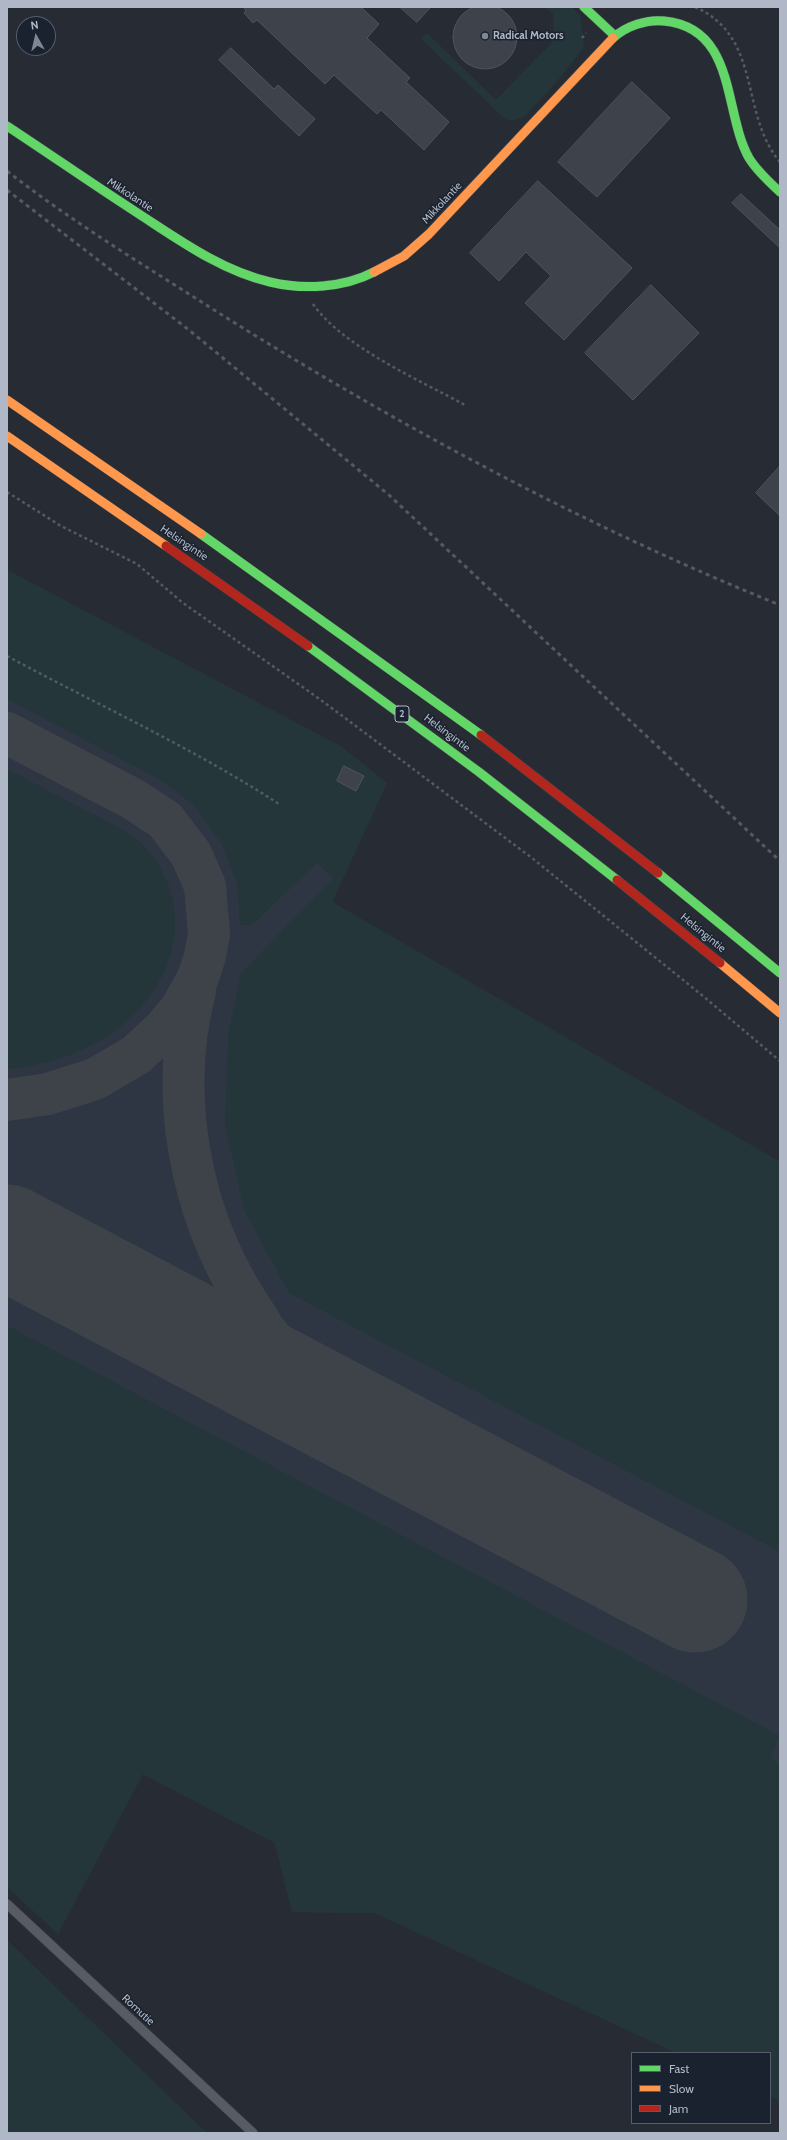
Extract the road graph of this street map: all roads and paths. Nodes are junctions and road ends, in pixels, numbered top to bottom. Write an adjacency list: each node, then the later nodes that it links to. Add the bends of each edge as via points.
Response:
1 (584, 7): 2 (main road)
2 (614, 36): 4 (main road, Mikkolantie, via 632,25 648,20 664,20 696,31 709,43 728,81 739,136 749,159); 5 (main road, Mikkolantie, via 429,234 405,255 352,281)
3 (7, 126): 5 (main road, Mikkolantie, via 82,178 221,264 274,284)
4 (780, 192)
5 (306, 287): 7 (path, via 322,318 344,336)
6 (7, 400): 12 (main road, Helsingintie, via 304,607 474,730 587,816)
7 (465, 405)
8 (7, 436): 13 (main road, Helsingintie / 2, via 217,581 382,700 589,857)
9 (7, 492): 14 (path, via 61,526 137,564 183,603 321,700 532,858)
10 (7, 656): 11 (path, via 248,784)
11 (279, 804)
12 (780, 973)
13 (780, 1013)
14 (780, 1061)
15 (7, 1904): 16 (lane, Romutie)
16 (253, 2133)

